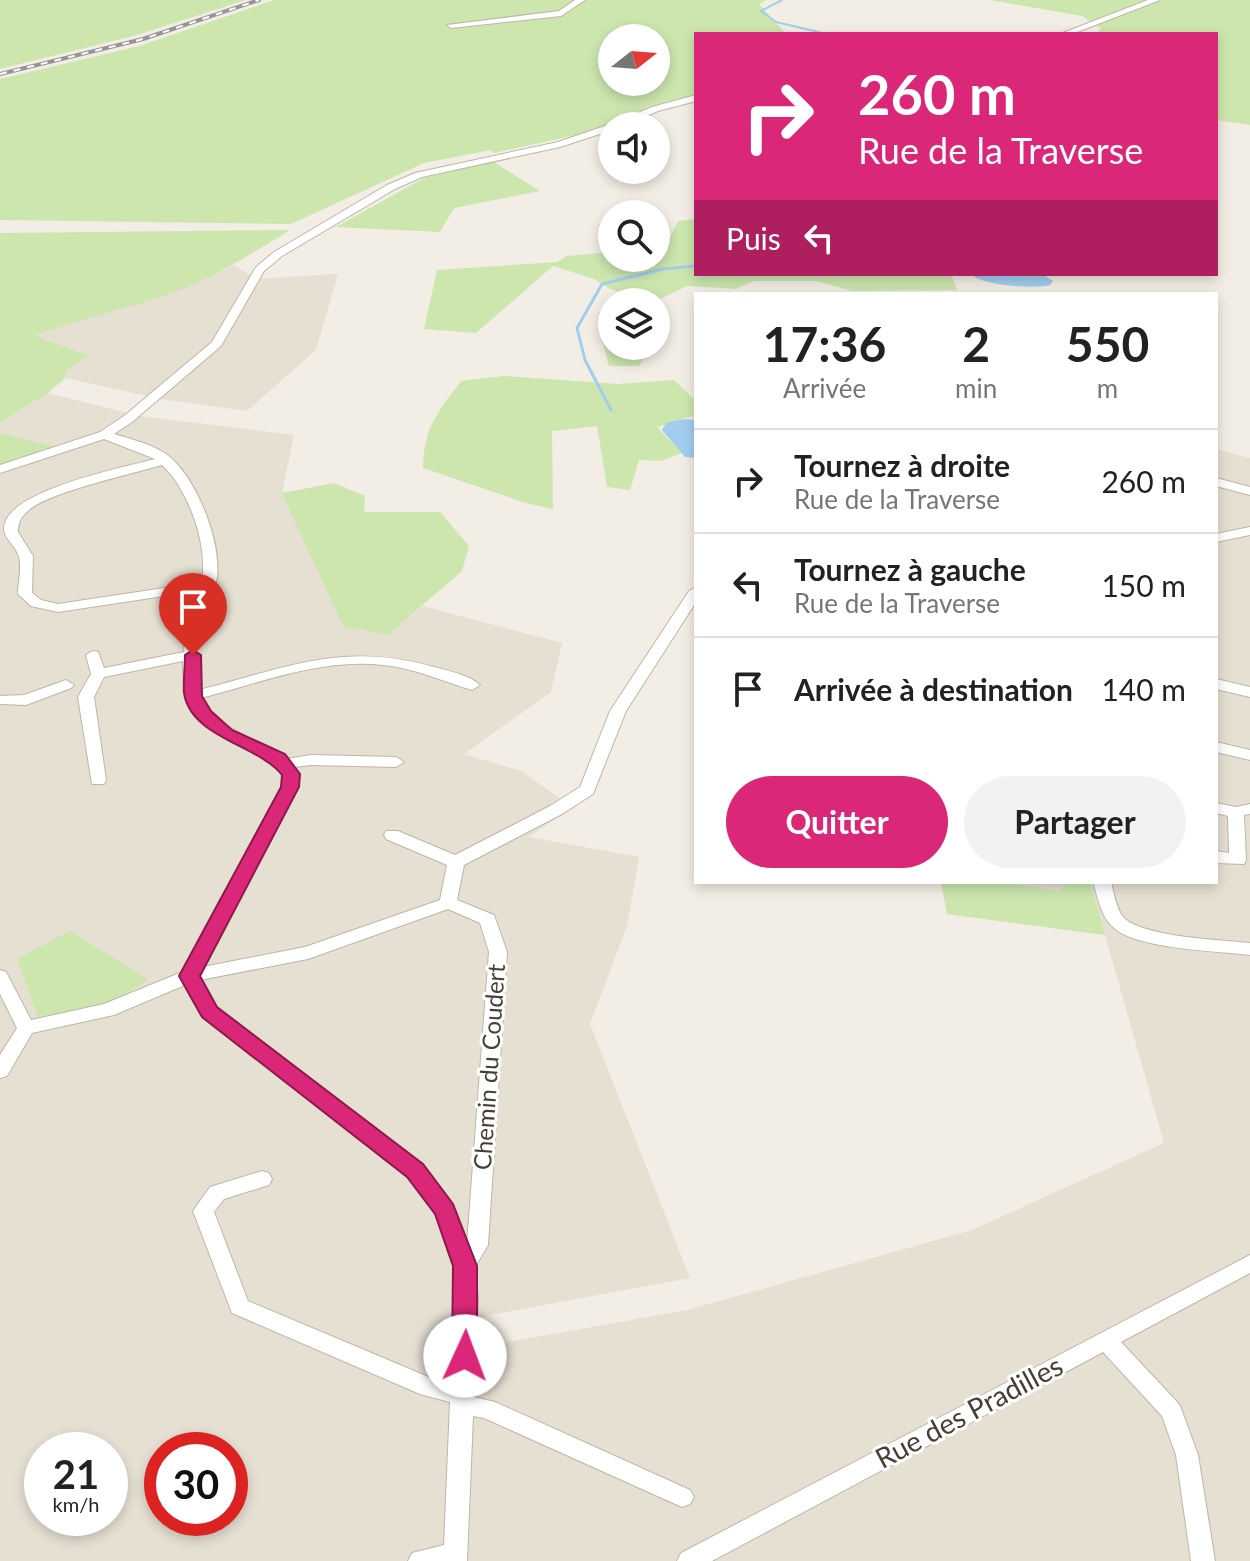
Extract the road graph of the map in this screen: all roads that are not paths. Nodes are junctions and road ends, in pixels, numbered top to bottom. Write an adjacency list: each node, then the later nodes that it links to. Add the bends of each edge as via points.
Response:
1 (581, 0): 3 (street, via 561,13)
2 (1156, 0): 4 (street)
3 (451, 25)
4 (1069, 32)
5 (694, 99): 6 (street)
6 (648, 112)
7 (598, 132): 8 (street, via 419,175 278,254 252,278 217,344)
8 (104, 435): 9 (street); 10 (street)
9 (165, 460): 15 (street, via 185,483 205,537 211,577); 15 (street, via 26,505 14,518 11,532 26,556 23,588 36,603 58,608 164,592)
10 (0, 469)
11 (1218, 483): 12 (street)
12 (1250, 491)
13 (1250, 531): 14 (street)
14 (1218, 538)
15 (203, 594): 18 (street, via 194,614)
16 (694, 594): 35 (street, via 618,711 587,790)
17 (93, 655): 19 (street)
18 (193, 655): 19 (street); 24 (street)
19 (98, 674): 30 (street, via 86,697)
20 (1218, 684): 23 (street)
21 (66, 685): 25 (street, via 26,700)
22 (472, 685): 24 (street, via 380,659 330,662)
23 (1250, 692)
24 (193, 696): 29 (street, via 225,734)
25 (1, 698)
26 (1218, 747): 27 (street)
27 (1250, 755)
28 (396, 762): 29 (street)
29 (284, 764): 40 (street, via 291,774 290,787)
30 (98, 780)
31 (1218, 808): 32 (street)
32 (1242, 810): 34 (street, via 1238,860)
33 (392, 835): 35 (street)
34 (1218, 857)
35 (456, 862): 37 (street)
36 (1103, 884): 38 (street, via 1112,915 1123,927)
37 (448, 903): 40 (street, via 308,953); 45 (street, Chemin du Coudert, via 488,919 498,952 478,1245)
38 (1250, 949)
39 (0, 976): 41 (street)
40 (189, 976): 41 (street, via 108,1010); 45 (street, via 210,1012 415,1171 445,1211)
41 (26, 1028): 42 (street)
42 (0, 1071)
43 (262, 1179): 47 (street, via 217,1193 203,1211 240,1307)
44 (1250, 1263): 46 (street, Rue des Pradilles)
45 (465, 1266): 47 (street)
46 (1105, 1339): 51 (street, Rue des Pradilles); 52 (street, via 1171,1411 1187,1455)
47 (460, 1400): 48 (street); 49 (street)
48 (682, 1497)
49 (455, 1557): 50 (street)
50 (420, 1561)
51 (689, 1561)
52 (1203, 1561)

